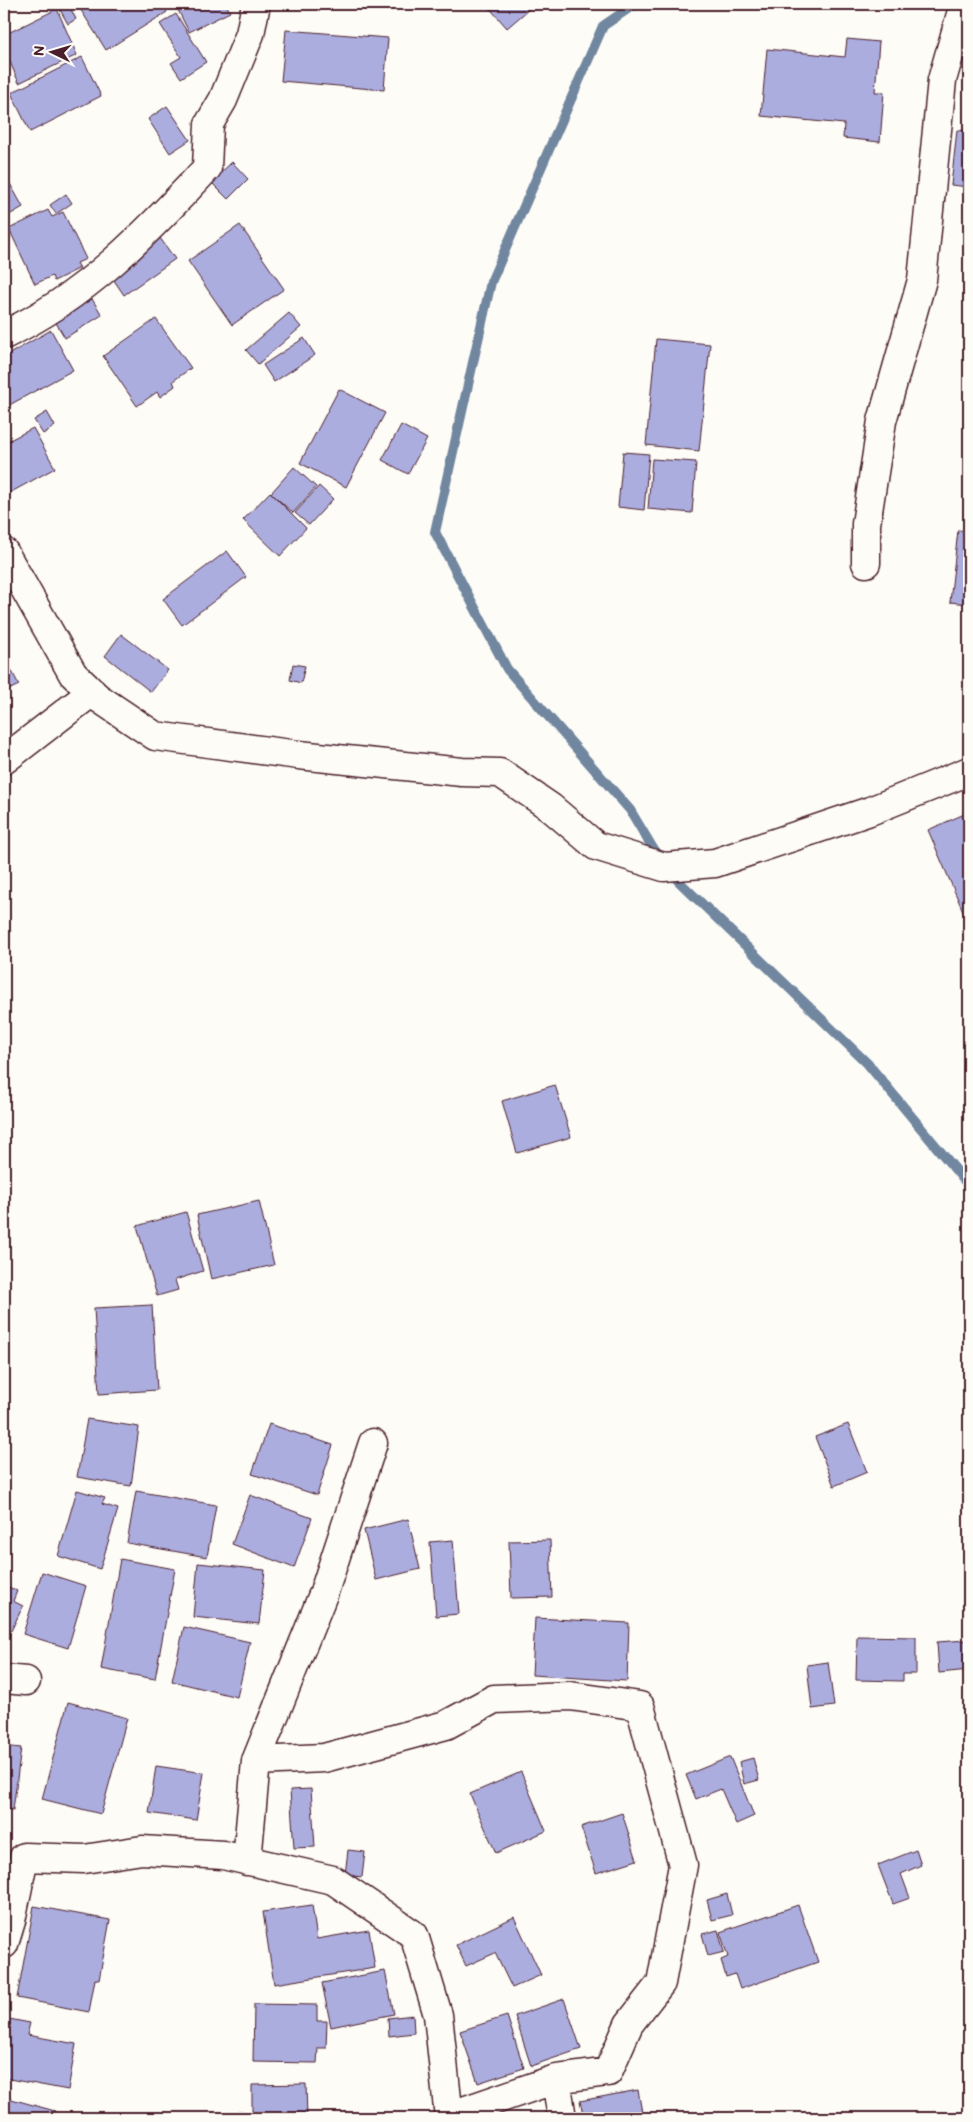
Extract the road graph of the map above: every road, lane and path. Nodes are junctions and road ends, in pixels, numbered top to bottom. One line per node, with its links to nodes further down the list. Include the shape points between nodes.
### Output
1 (256, 4): 3 (street, via 250,34 223,100 209,124 207,168 105,271 32,322)
2 (964, 4): 5 (street, via 942,80 922,280 882,421 866,524)
3 (4, 335)
4 (4, 552): 6 (street, via 73,674)
5 (866, 563)
6 (92, 692): 7 (street); 8 (street, via 155,736 299,756 500,773 550,806 596,846 664,867 716,863 870,811)
7 (4, 760)
8 (969, 771)
9 (373, 1443): 10 (street, via 324,1592)
10 (256, 1761): 12 (street); 14 (street, via 324,1758 446,1725 494,1699 570,1696 640,1706 683,1865 661,1983 629,2024 608,2072)
11 (14, 1857): 12 (street, via 84,1858 142,1850 223,1855); 13 (street, via 11,1921)
12 (247, 1861): 15 (street, via 333,1880 414,1935 438,2015)
13 (4, 1944)
14 (556, 2079): 15 (street); 16 (street)
15 (449, 2117)
16 (562, 2118)

